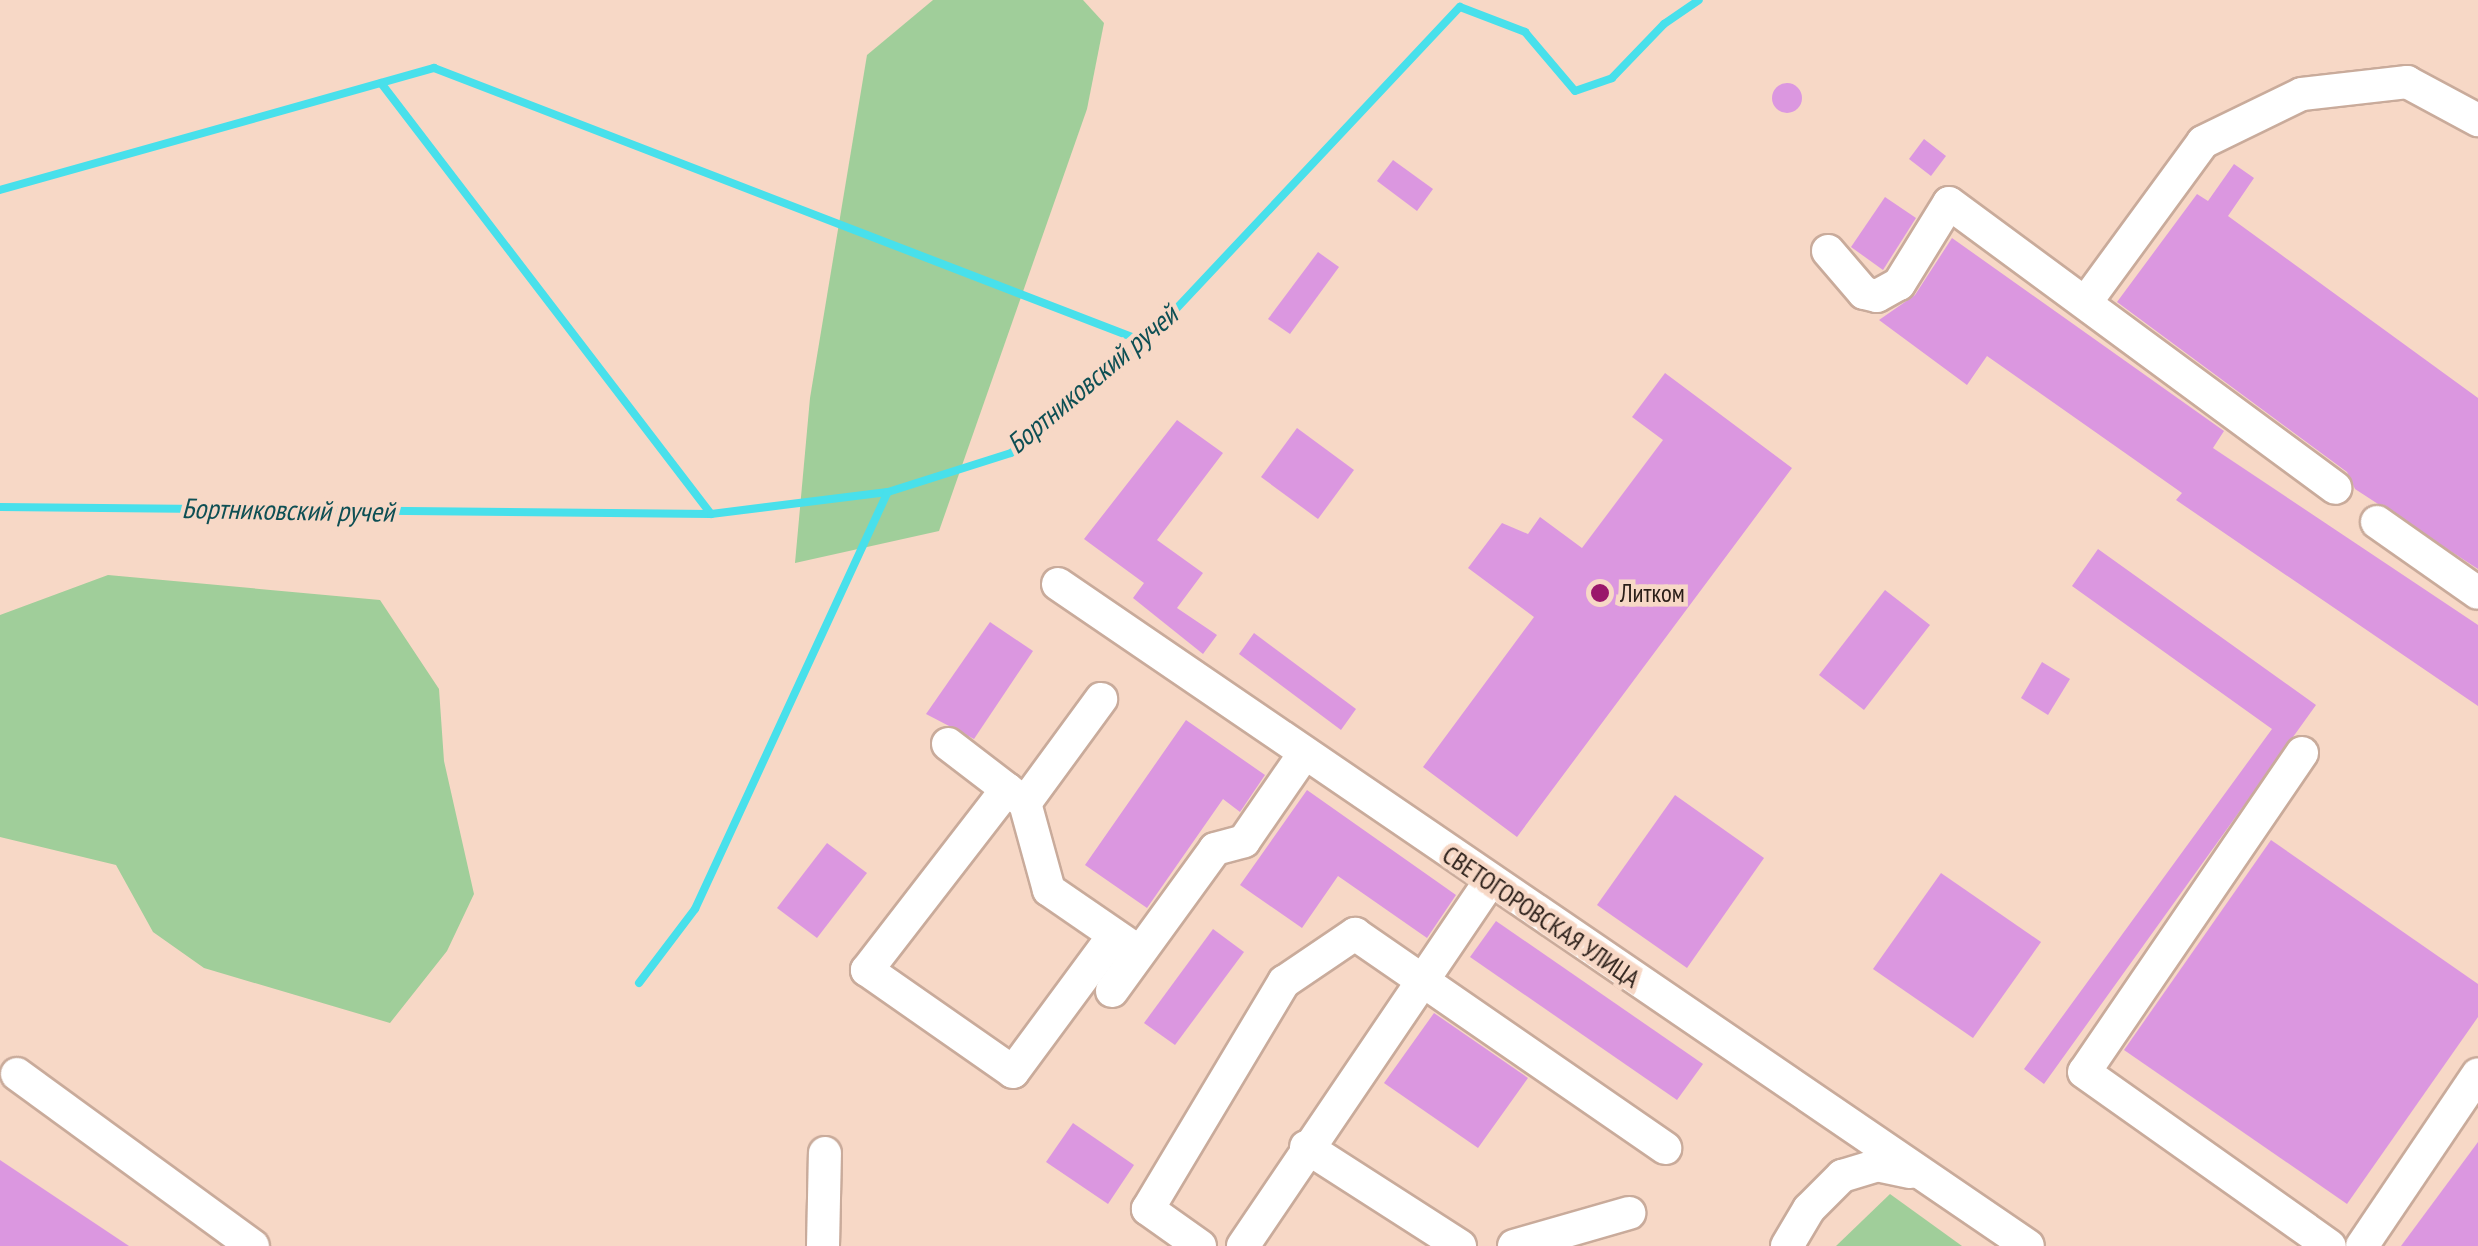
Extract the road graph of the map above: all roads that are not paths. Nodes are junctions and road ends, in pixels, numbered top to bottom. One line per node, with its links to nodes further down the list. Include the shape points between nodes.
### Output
1 (2478, 120): 3 (street, via 2407,82 2302,94 2203,142)
2 (1828, 251): 3 (street, via 1864,293 1877,296 1899,284 1949,203)
3 (2086, 302): 4 (street)
4 (2335, 488)
5 (2377, 522): 7 (street)
6 (1058, 584): 11 (street, СВЕТОГОРОВСКАЯ УЛИЦА)
7 (2478, 594)
8 (1101, 698): 12 (street)
9 (948, 744): 12 (street)
10 (2302, 753): 32 (street, via 2084,1072)
11 (1304, 754): 13 (street, СВЕТОГОРОВСКАЯ УЛИЦА); 14 (street, via 1244,841 1216,850)
12 (1016, 796): 14 (street, via 1049,890); 14 (street, via 866,970 1013,1072)
13 (1489, 882): 15 (street); 22 (street, СВЕТОГОРОВСКАЯ УЛИЦА)
14 (1127, 944): 16 (street)
15 (1421, 980): 19 (street); 20 (street); 26 (street, via 1355,934 1284,982 1148,1209)
16 (1112, 991)
17 (18, 1074): 24 (street)
18 (2478, 1074): 33 (street)
19 (1306, 1147): 27 (street); 28 (street)
20 (1664, 1148)
21 (825, 1153): 25 (street)
22 (1924, 1177): 30 (street, via 1896,1166 1858,1168 1828,1186); 31 (street, СВЕТОГОРОВСКАЯ УЛИЦА)
23 (1629, 1213): 29 (street)
24 (253, 1246)
25 (824, 1246)
26 (1200, 1246)
27 (1243, 1246)
28 (1460, 1246)
29 (1514, 1246)
30 (1787, 1246)
31 (2028, 1246)
32 (2330, 1246)
33 (2362, 1246)

